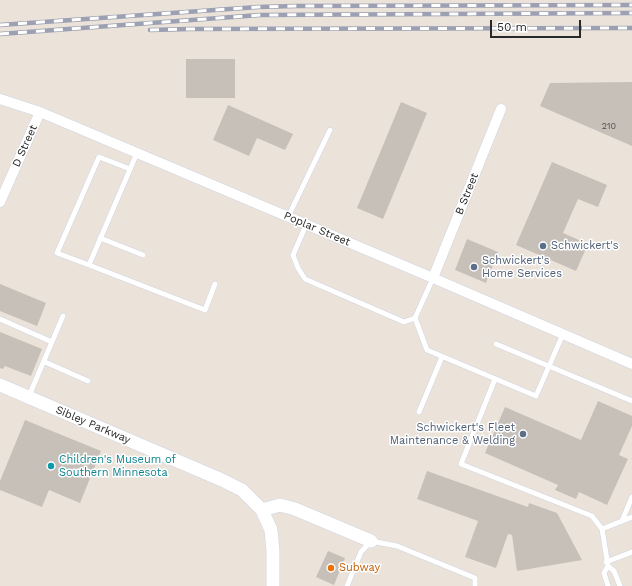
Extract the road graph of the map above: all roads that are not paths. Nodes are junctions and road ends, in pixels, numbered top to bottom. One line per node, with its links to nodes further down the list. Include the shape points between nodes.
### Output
1 (0, 98): 3 (street, Poplar Street)
2 (500, 109): 13 (street, B Street)
3 (40, 112): 5 (street, Poplar Street); 7 (street, D Street)
4 (330, 130): 8 (lane)
5 (136, 153): 6 (lane); 8 (street, Poplar Street)
6 (130, 169): 10 (lane); 12 (lane, via 99,157 57,253)
7 (0, 202)
8 (288, 217): 9 (street, Poplar Street)
9 (306, 225): 13 (street, Poplar Street); 16 (lane, via 293,255 305,279 404,322)
10 (100, 238): 11 (lane); 12 (lane)
11 (142, 255)
12 (89, 264): 14 (lane, via 205,310)
13 (433, 278): 16 (lane); 18 (street, Poplar Street)
14 (215, 284)
15 (63, 316): 19 (lane)
16 (415, 318): 21 (lane, via 427,350)
17 (0, 319): 19 (lane)
18 (563, 334): 22 (street, Poplar Street); 24 (lane)
19 (52, 342): 23 (lane)
20 (496, 344): 24 (lane)
21 (442, 357): 25 (lane); 30 (lane)
22 (631, 361)
23 (45, 362): 26 (lane); 28 (lane)
24 (549, 366): 25 (lane, via 536,396); 29 (lane)
25 (495, 379): 35 (lane, via 460,464 592,516)
26 (88, 381)
27 (1, 389): 28 (street, Sibley Parkway)
28 (29, 397): 32 (street, Sibley Parkway, via 222,480 242,490)
29 (632, 401)
30 (419, 412)
31 (632, 497): 34 (lane)
32 (262, 510): 36 (street, via 280,505 295,509); 39 (street, Sibley Parkway, via 271,530)
33 (632, 517): 34 (lane)
34 (622, 521): 35 (lane)
35 (602, 529): 38 (lane)
36 (371, 541): 40 (lane, via 361,552); 41 (lane, via 397,546 475,578)
37 (632, 552): 38 (lane)
38 (607, 564): 42 (lane, via 604,573); 43 (lane, via 614,571)
39 (273, 586)
40 (347, 586)
41 (475, 586)
42 (608, 586)
43 (620, 586)

